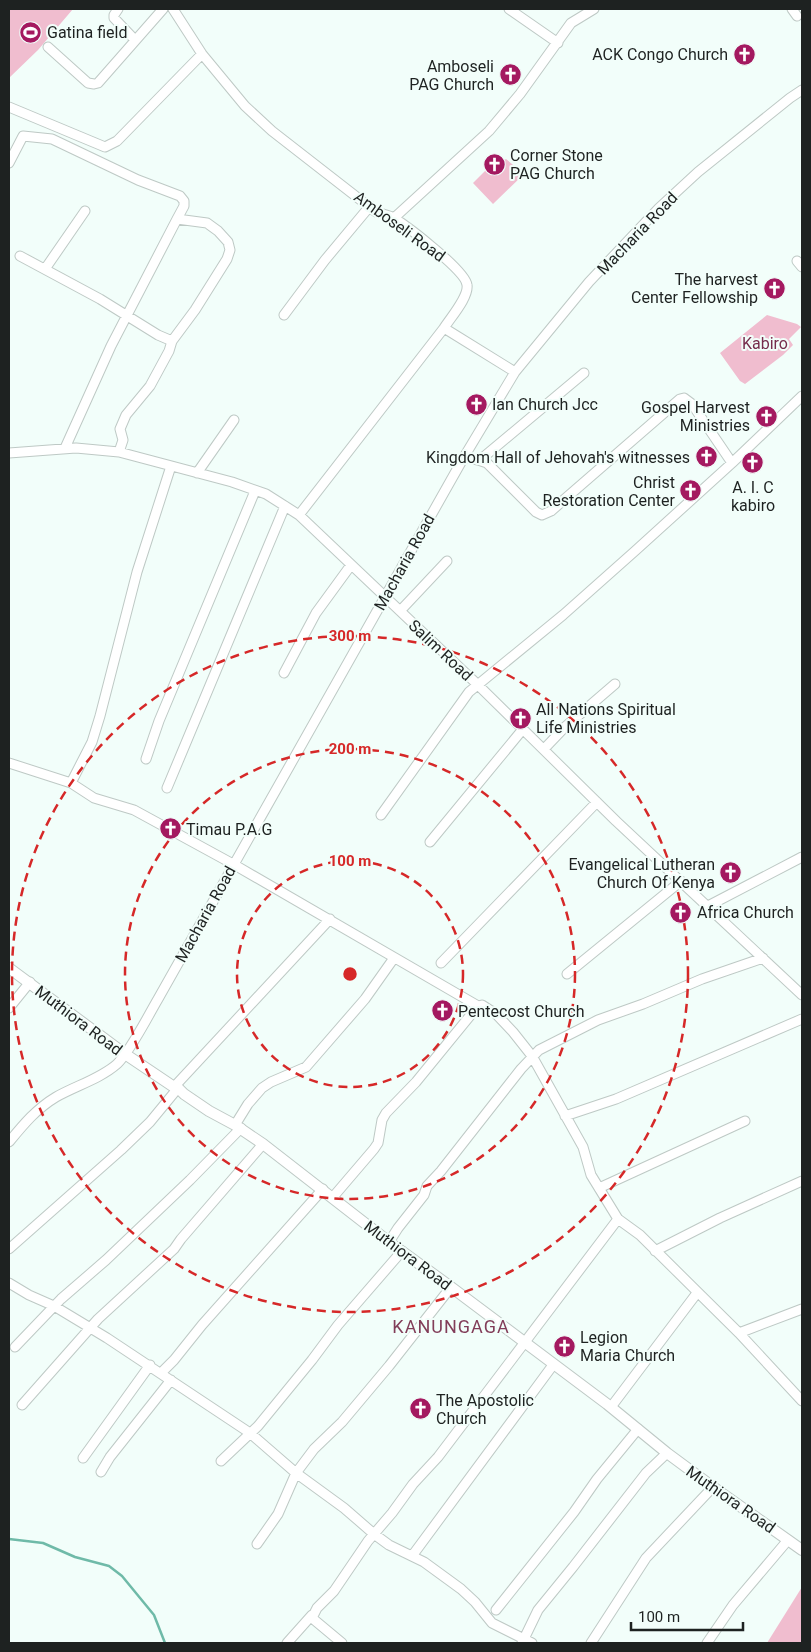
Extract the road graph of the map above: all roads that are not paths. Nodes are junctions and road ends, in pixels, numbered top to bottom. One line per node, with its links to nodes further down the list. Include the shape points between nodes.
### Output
1 (118, 9): 6 (street, via 114,18)
2 (163, 9): 6 (street)
3 (172, 9): 9 (street, Amboseli Road)
4 (509, 9): 7 (street)
5 (594, 9): 7 (street, via 571,23)
6 (135, 40): 8 (street, via 94,84 88,84)
7 (558, 43): 15 (street, via 489,131)
8 (48, 47)
9 (202, 54): 11 (street, via 117,141 105,147); 13 (street, Amboseli Road, via 245,106 272,131)
10 (802, 90): 23 (street, Macharia Road, via 698,172 659,208 589,282)
11 (9, 107)
12 (9, 163): 16 (street, via 23,136 52,139 180,196 184,206)
13 (370, 206): 15 (street, Amboseli Road, via 376,212); 19 (street)
14 (85, 210): 18 (street)
15 (394, 218): 21 (street, Amboseli Road, via 448,259 466,279 468,287 464,298)
16 (177, 219): 20 (street); 22 (street, via 207,223 228,242 230,250 195,310)
17 (20, 256): 18 (street)
18 (45, 269): 20 (street)
19 (284, 315)
20 (127, 317): 22 (street); 27 (street)
21 (444, 328): 23 (street); 37 (street, Amboseli Road)
22 (172, 341): 28 (street, via 154,380 122,424 123,440)
23 (515, 372): 30 (street, Macharia Road)
24 (584, 373): 31 (street)
25 (802, 396): 32 (street)
26 (234, 420): 34 (street)
27 (65, 448): 28 (street, Salim Road); 29 (street, Salim Road)
28 (119, 452): 33 (street, Salim Road)
29 (9, 453)
30 (464, 457): 31 (street); 40 (street, Macharia Road)
31 (480, 460): 32 (street, via 487,463 536,512 546,514 684,398 692,404)
32 (732, 463): 44 (street, via 563,615)
33 (170, 466): 34 (street, Salim Road); 49 (street, via 137,572 92,742)
34 (197, 473): 35 (street, Salim Road)
35 (255, 491): 36 (street, Salim Road); 47 (street)
36 (286, 506): 37 (street, Salim Road); 50 (street)
37 (299, 515): 39 (street, Salim Road)
38 (447, 561): 41 (street)
39 (351, 566): 40 (street, Salim Road); 42 (street, via 316,613)
40 (385, 597): 41 (street, Salim Road); 55 (street, Macharia Road)
41 (400, 611): 44 (street, Salim Road)
42 (284, 672)
43 (615, 684): 46 (street)
44 (478, 685): 45 (street, Salim Road); 52 (street, via 463,700)
45 (523, 729): 46 (street, Salim Road); 53 (street)
46 (544, 749): 51 (street, Salim Road)
47 (146, 759)
48 (9, 762): 49 (street)
49 (71, 784): 55 (street, via 94,798 134,810)
50 (167, 788)
51 (597, 802): 56 (street, Salim Road); 61 (street)
52 (381, 816)
53 (430, 842)
54 (802, 857): 57 (street)
55 (233, 864): 58 (street); 69 (street, Macharia Road)
56 (681, 881): 57 (street, Salim Road); 63 (street)
57 (708, 906): 60 (street, Salim Road)
58 (330, 919): 59 (street); 71 (street)
59 (394, 958): 66 (street); 74 (street, via 365,999 306,1067 262,1088 248,1104)
60 (763, 958): 65 (street, Salim Road); 70 (street, via 598,1020)
61 (441, 963)
62 (9, 968): 64 (street, Muthiora Road)
63 (567, 974)
64 (30, 982): 67 (street); 69 (street, Muthiora Road)
65 (802, 995)
66 (478, 1006): 70 (street, via 482,1005 496,1014); 80 (street, via 416,1082 386,1113 378,1144)
67 (9, 1008)
68 (802, 1019): 72 (street, via 616,1099)
69 (125, 1054): 71 (street, Muthiora Road); 75 (street, Macharia Road, via 110,1069 42,1106)
70 (532, 1056): 72 (street); 82 (street, via 427,1186 424,1196)
71 (176, 1088): 74 (street, Muthiora Road); 83 (street, via 150,1122 121,1150)
72 (565, 1116): 78 (street, via 583,1147 591,1175)
73 (745, 1121): 78 (street)
74 (238, 1126): 76 (street, Muthiora Road); 89 (street, via 183,1187)
75 (9, 1142)
76 (263, 1144): 79 (street, Muthiora Road); 91 (street, via 174,1249)
77 (802, 1181): 85 (street)
78 (599, 1188): 81 (street)
79 (323, 1189): 80 (street, Muthiora Road); 97 (street)
80 (332, 1197): 82 (street, Muthiora Road)
81 (618, 1219): 85 (street); 93 (street)
82 (390, 1242): 84 (street, Muthiora Road)
83 (9, 1249)
84 (402, 1251): 87 (street, Muthiora Road); 103 (street)
85 (655, 1251): 88 (street)
86 (9, 1283): 89 (street)
87 (451, 1287): 93 (street, Muthiora Road); 108 (street, via 389,1366)
88 (697, 1293): 92 (street); 101 (street)
89 (54, 1306): 91 (street); 94 (street)
90 (802, 1309): 92 (street)
91 (90, 1327): 96 (street); 100 (street)
92 (739, 1333): 99 (street)
93 (525, 1343): 95 (street, Muthiora Road); 110 (street)
94 (16, 1347)
95 (554, 1365): 101 (street, Muthiora Road); 114 (street)
96 (150, 1366): 97 (street); 105 (street)
97 (161, 1372): 98 (street)
98 (172, 1380): 103 (street); 107 (street, via 110,1457)
99 (802, 1401)
100 (22, 1405)
101 (611, 1407): 102 (street, Muthiora Road)
102 (638, 1429): 104 (street, Muthiora Road); 115 (street)
103 (250, 1433): 106 (street); 108 (street)
104 (667, 1453): 109 (street, Muthiora Road); 117 (street, via 646,1472 538,1610)
105 (83, 1458)
106 (221, 1461)
107 (102, 1472)
108 (296, 1473): 110 (street); 112 (street, via 278,1514)
109 (713, 1488): 111 (street, Muthiora Road); 120 (street, via 650,1554)
110 (374, 1534): 114 (street); 116 (street, via 334,1591)
111 (788, 1540): 113 (street, Muthiora Road); 121 (street, via 733,1605)
112 (257, 1544)
113 (802, 1550)
114 (412, 1556): 117 (street, via 461,1589 492,1623)
115 (496, 1610)
116 (312, 1615): 118 (street); 119 (street)
117 (526, 1642)
118 (287, 1643)
119 (342, 1643)
120 (591, 1643)
121 (707, 1643)

